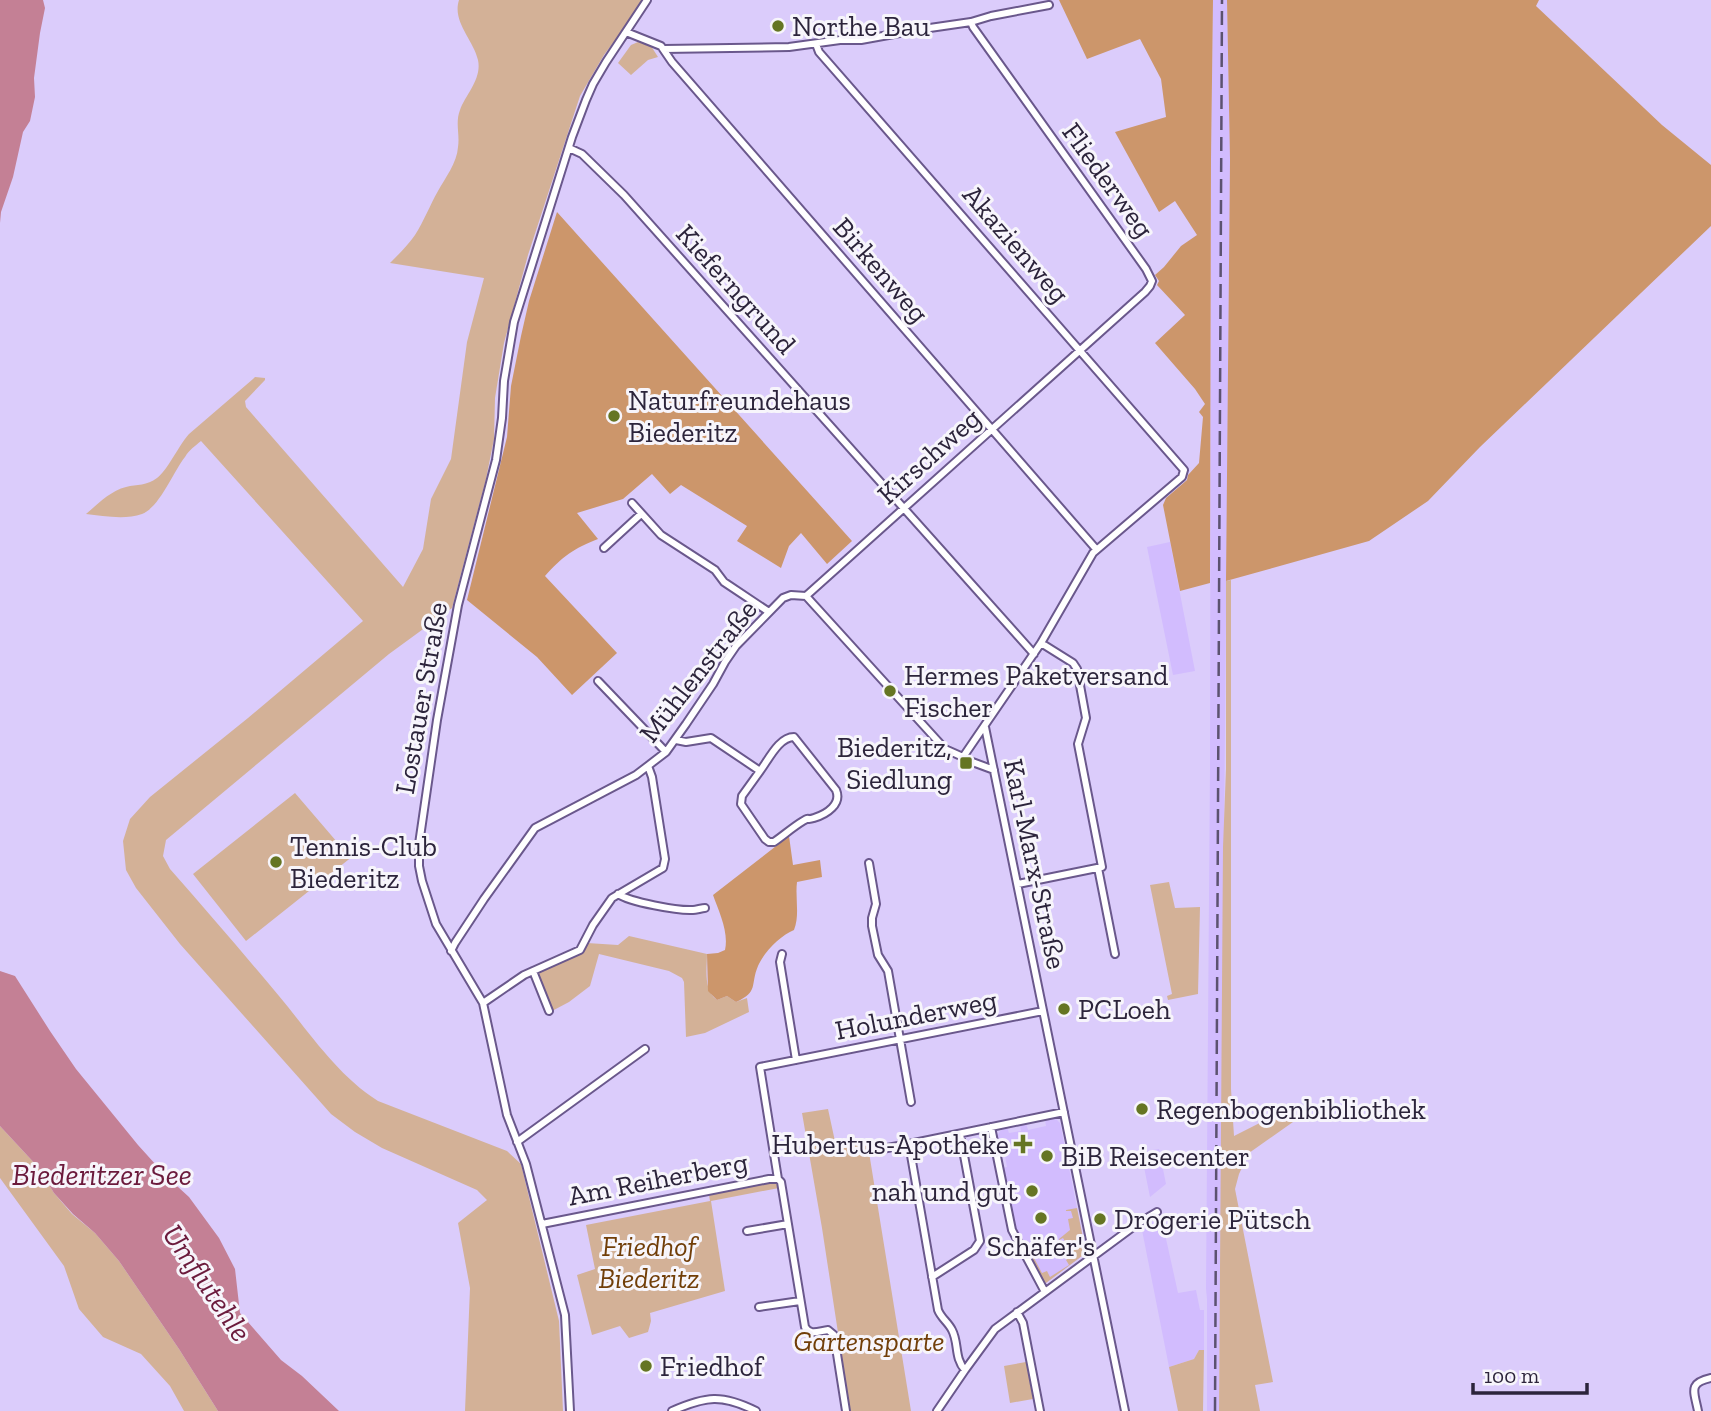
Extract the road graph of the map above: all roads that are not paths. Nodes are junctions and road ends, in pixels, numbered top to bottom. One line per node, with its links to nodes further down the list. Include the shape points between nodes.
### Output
1 (647, 0): 4 (street, Lostauer Straße)
2 (1049, 5): 3 (street)
3 (971, 22): 5 (street); 8 (street, Fliederweg, via 1151,275 1150,286)
4 (626, 32): 6 (street, Birkenweg); 7 (street, Lostauer Straße, via 593,84)
5 (816, 44): 6 (street); 8 (street, Akazienweg)
6 (664, 50): 9 (street, Birkenweg)
7 (569, 148): 11 (street, Kieferngrund, via 582,154 624,195); 32 (street, Lostauer Straße, via 514,322 496,460 458,605 422,812 418,856 422,881 436,924)
8 (1079, 349): 9 (street, Kirschweg); 14 (street, Akazienweg, via 1184,472)
9 (991, 428): 11 (street, Kirschweg); 14 (street, Birkenweg)
10 (632, 503): 12 (street)
11 (903, 508): 15 (street, Kirschweg); 18 (street, Kieferngrund)
12 (641, 514): 13 (street); 16 (street, via 661,535)
13 (604, 548)
14 (1096, 549): 17 (street)
15 (806, 596): 16 (street, Mühlenstraße, via 791,595); 23 (street, via 941,745)
16 (769, 612): 21 (street, Mühlenstraße, via 724,662)
17 (1041, 643): 18 (street); 28 (street, via 1077,669 1086,718 1078,744 1102,867)
18 (1034, 654): 20 (street)
19 (598, 681): 22 (street)
20 (985, 727): 23 (street); 25 (street, Karl-Marx-Straße)
21 (676, 740): 22 (street, Mühlenstraße); 26 (street, via 711,738)
22 (666, 752): 24 (street, Mühlenstraße)
23 (963, 757): 25 (street)
24 (648, 766): 30 (street, via 665,862 659,871); 32 (street, Mühlenstraße, via 535,828)
25 (994, 770): 29 (street, Karl-Marx-Straße)
26 (760, 771): 26 (street, via 782,741 794,737 836,790 836,804 769,842 741,800)
27 (869, 863): 39 (street, via 877,904 872,926 878,955 888,971)
28 (1098, 868): 29 (street); 34 (street)
29 (1018, 884): 38 (street, Karl-Marx-Straße)
30 (618, 894): 31 (street, via 681,909); 35 (street, via 608,902 580,950)
31 (705, 908)
32 (451, 951): 36 (street, Lostauer Straße)
33 (782, 954): 41 (street)
34 (1115, 954)
35 (533, 971): 36 (street); 37 (street)
36 (483, 1003): 46 (street, Lostauer Straße)
37 (549, 1011)
38 (1044, 1011): 39 (street, Holunderweg); 43 (street, Karl-Marx-Straße)
39 (900, 1039): 41 (street, Holunderweg); 42 (street)
40 (645, 1049): 46 (street)
41 (796, 1060): 49 (street, Holunderweg, via 760,1067)
42 (911, 1102)
43 (1064, 1112): 44 (street); 54 (street, Karl-Marx-Straße)
44 (991, 1127): 45 (street); 56 (street, via 1012,1230)
45 (960, 1134): 47 (street); 55 (street, via 980,1241 974,1250)
46 (517, 1142): 51 (street, Lostauer Straße)
47 (909, 1144): 48 (street); 55 (street)
48 (871, 1151)
49 (778, 1179): 51 (street, Am Reiherberg); 52 (street, Am Reiherberg)
50 (1157, 1212): 54 (street)
51 (542, 1224): 62 (street, Lostauer Straße, via 565,1320)
52 (788, 1224): 53 (street); 57 (street, Am Reiherberg)
53 (747, 1231)
54 (1093, 1256): 56 (street); 68 (street, Karl-Marx-Straße)
55 (932, 1277): 60 (street, via 939,1314 953,1331)
56 (1045, 1292): 59 (street)
57 (800, 1301): 58 (street); 65 (street, Am Reiherberg, via 806,1330 828,1330 834,1335)
58 (759, 1307)
59 (1017, 1312): 60 (street, via 992,1331); 67 (street)
60 (964, 1370): 66 (street)
61 (1711, 1378): 69 (street, via 1695,1385)
62 (570, 1411)
63 (672, 1411): 64 (street, via 719,1398)
64 (756, 1411)
65 (846, 1411)
66 (937, 1411)
67 (1040, 1411)
68 (1125, 1411)
69 (1698, 1411)

